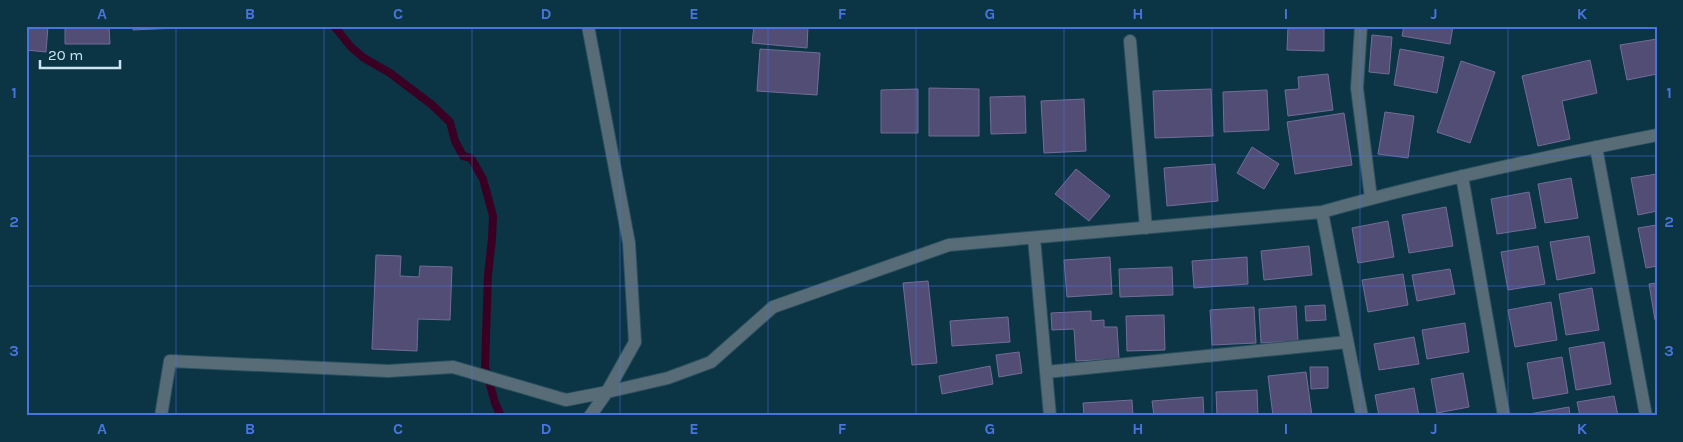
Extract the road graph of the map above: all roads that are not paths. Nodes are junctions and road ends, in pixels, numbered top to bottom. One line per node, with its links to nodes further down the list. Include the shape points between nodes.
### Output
1 (588, 26): 13 (street, via 629,243 635,342)
2 (1361, 26): 7 (street, via 1357,88)
3 (1130, 41): 9 (street)
4 (1657, 135): 5 (street)
5 (1596, 147): 6 (street); 19 (street)
6 (1462, 176): 7 (street); 18 (street)
7 (1371, 198): 8 (street)
8 (1322, 212): 9 (street); 11 (street)
9 (1146, 228): 10 (street)
10 (1034, 238): 12 (street); 13 (street, via 949,245 773,307 710,362 668,378)
11 (1347, 342): 12 (street); 17 (street)
12 (1046, 372): 16 (street)
13 (607, 392): 14 (street, via 566,400 453,367 388,371 170,361); 15 (street)
14 (161, 416)
15 (590, 416)
16 (1050, 416)
17 (1362, 416)
18 (1504, 416)
19 (1646, 416)

